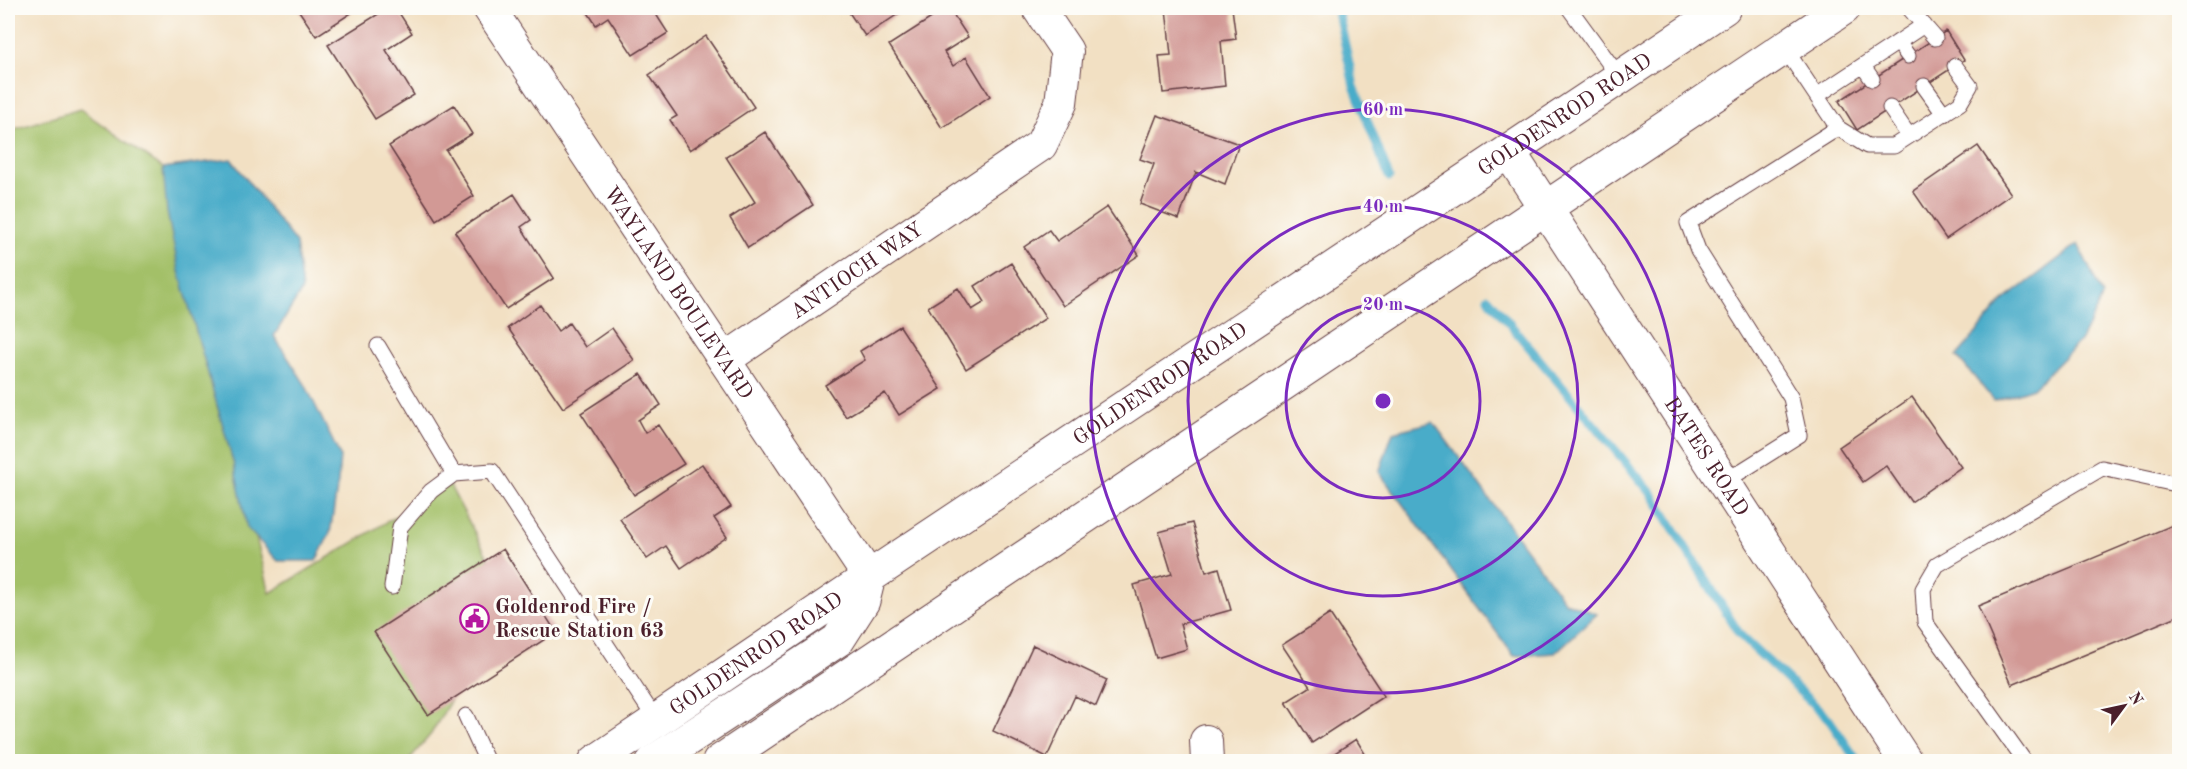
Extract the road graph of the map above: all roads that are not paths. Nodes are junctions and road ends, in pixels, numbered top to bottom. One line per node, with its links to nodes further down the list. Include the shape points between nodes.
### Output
1 (489, 8): 26 (street, WAYLAND BOULEVARD)
2 (1038, 8): 26 (street, ANTIOCH WAY, via 1067,51 1061,103 1041,145)
3 (1569, 8): 15 (lane)
4 (1724, 8): 15 (main road, GOLDENROD ROAD)
5 (1844, 8): 7 (main road)
6 (1909, 8): 8 (lane)
7 (1820, 18): 11 (main road)
8 (1924, 25): 9 (lane); 10 (lane)
9 (1935, 38)
10 (1898, 42): 12 (lane); 13 (lane)
11 (1784, 47): 18 (lane); 24 (main road)
12 (1908, 56)
13 (1863, 66): 16 (lane); 18 (lane)
14 (1955, 66): 20 (lane, via 1970,86 1960,103)
15 (1620, 78): 23 (main road, GOLDENROD ROAD)
16 (1872, 79)
17 (1924, 86): 20 (lane)
18 (1818, 96): 21 (lane)
19 (1890, 108): 22 (lane)
20 (1944, 114): 22 (lane)
21 (1838, 128): 22 (lane, via 1867,146 1894,146); 28 (lane, via 1688,223 1698,250 1791,398 1799,435)
22 (1909, 136)
23 (1509, 152): 24 (main road, BATES ROAD); 30 (main road, GOLDENROD ROAD)
24 (1545, 207): 28 (main road, BATES ROAD); 37 (main road)
25 (378, 346): 27 (lane)
26 (724, 360): 30 (street, WAYLAND BOULEVARD)
27 (454, 474): 31 (lane, via 430,491 400,527); 33 (lane, via 492,471)
28 (1724, 482): 38 (main road, BATES ROAD)
29 (2180, 485): 39 (lane, via 2102,468 1937,565 1923,589 1925,622)
30 (869, 577): 33 (main road, GOLDENROD ROAD); 36 (main road, via 863,601 838,640)
31 (392, 587)
32 (466, 716): 34 (lane)
33 (656, 720): 35 (main road, GOLDENROD ROAD)
34 (487, 762)
35 (595, 762)
36 (653, 762)
37 (718, 762)
38 (1906, 762)
39 (2025, 762)

